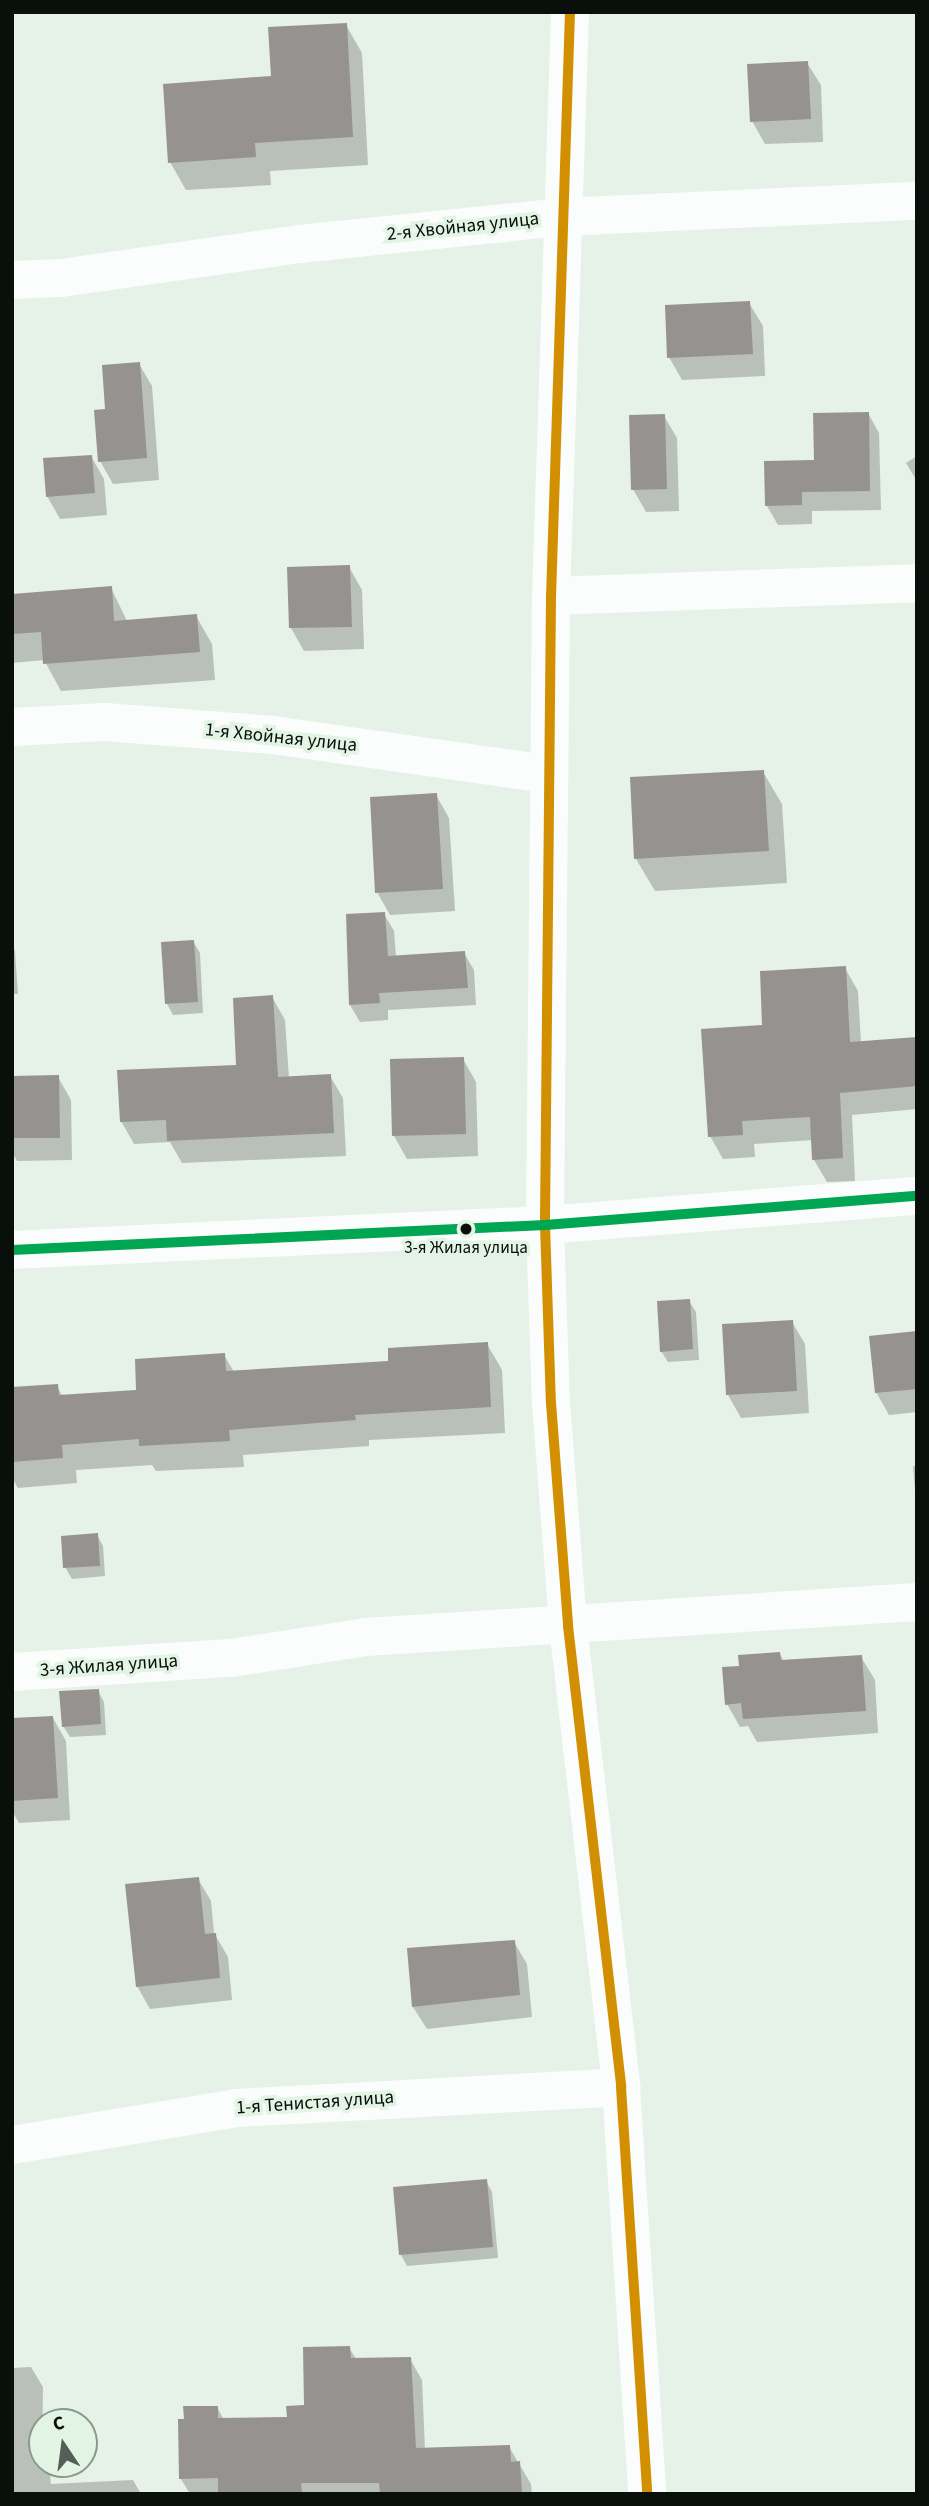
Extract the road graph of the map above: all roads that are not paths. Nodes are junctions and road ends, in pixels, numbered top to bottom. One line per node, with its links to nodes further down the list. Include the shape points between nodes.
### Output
1 (570, 12): 3 (street)
2 (917, 201): 3 (street, 2-я Хвойная улица)
3 (561, 217): 4 (street, 2-я Хвойная улица, via 300,243 61,278); 6 (street)
4 (12, 280)
5 (917, 583): 6 (street)
6 (551, 596): 8 (street)
7 (12, 727): 8 (street, 1-я Хвойная улица, via 106,722 273,735)
8 (548, 774): 10 (street)
9 (917, 1196): 10 (street)
10 (545, 1225): 11 (street); 13 (street, via 551,1403)
11 (12, 1250)
12 (917, 1602): 13 (street, 3-я Жилая улица)
13 (568, 1626): 14 (street, 3-я Жилая улица, via 366,1637 231,1658); 15 (street)
14 (12, 1672)
15 (621, 2087): 16 (street, 1-я Тенистая улица, via 238,2108); 17 (street)
16 (12, 2145)
17 (647, 2494)

